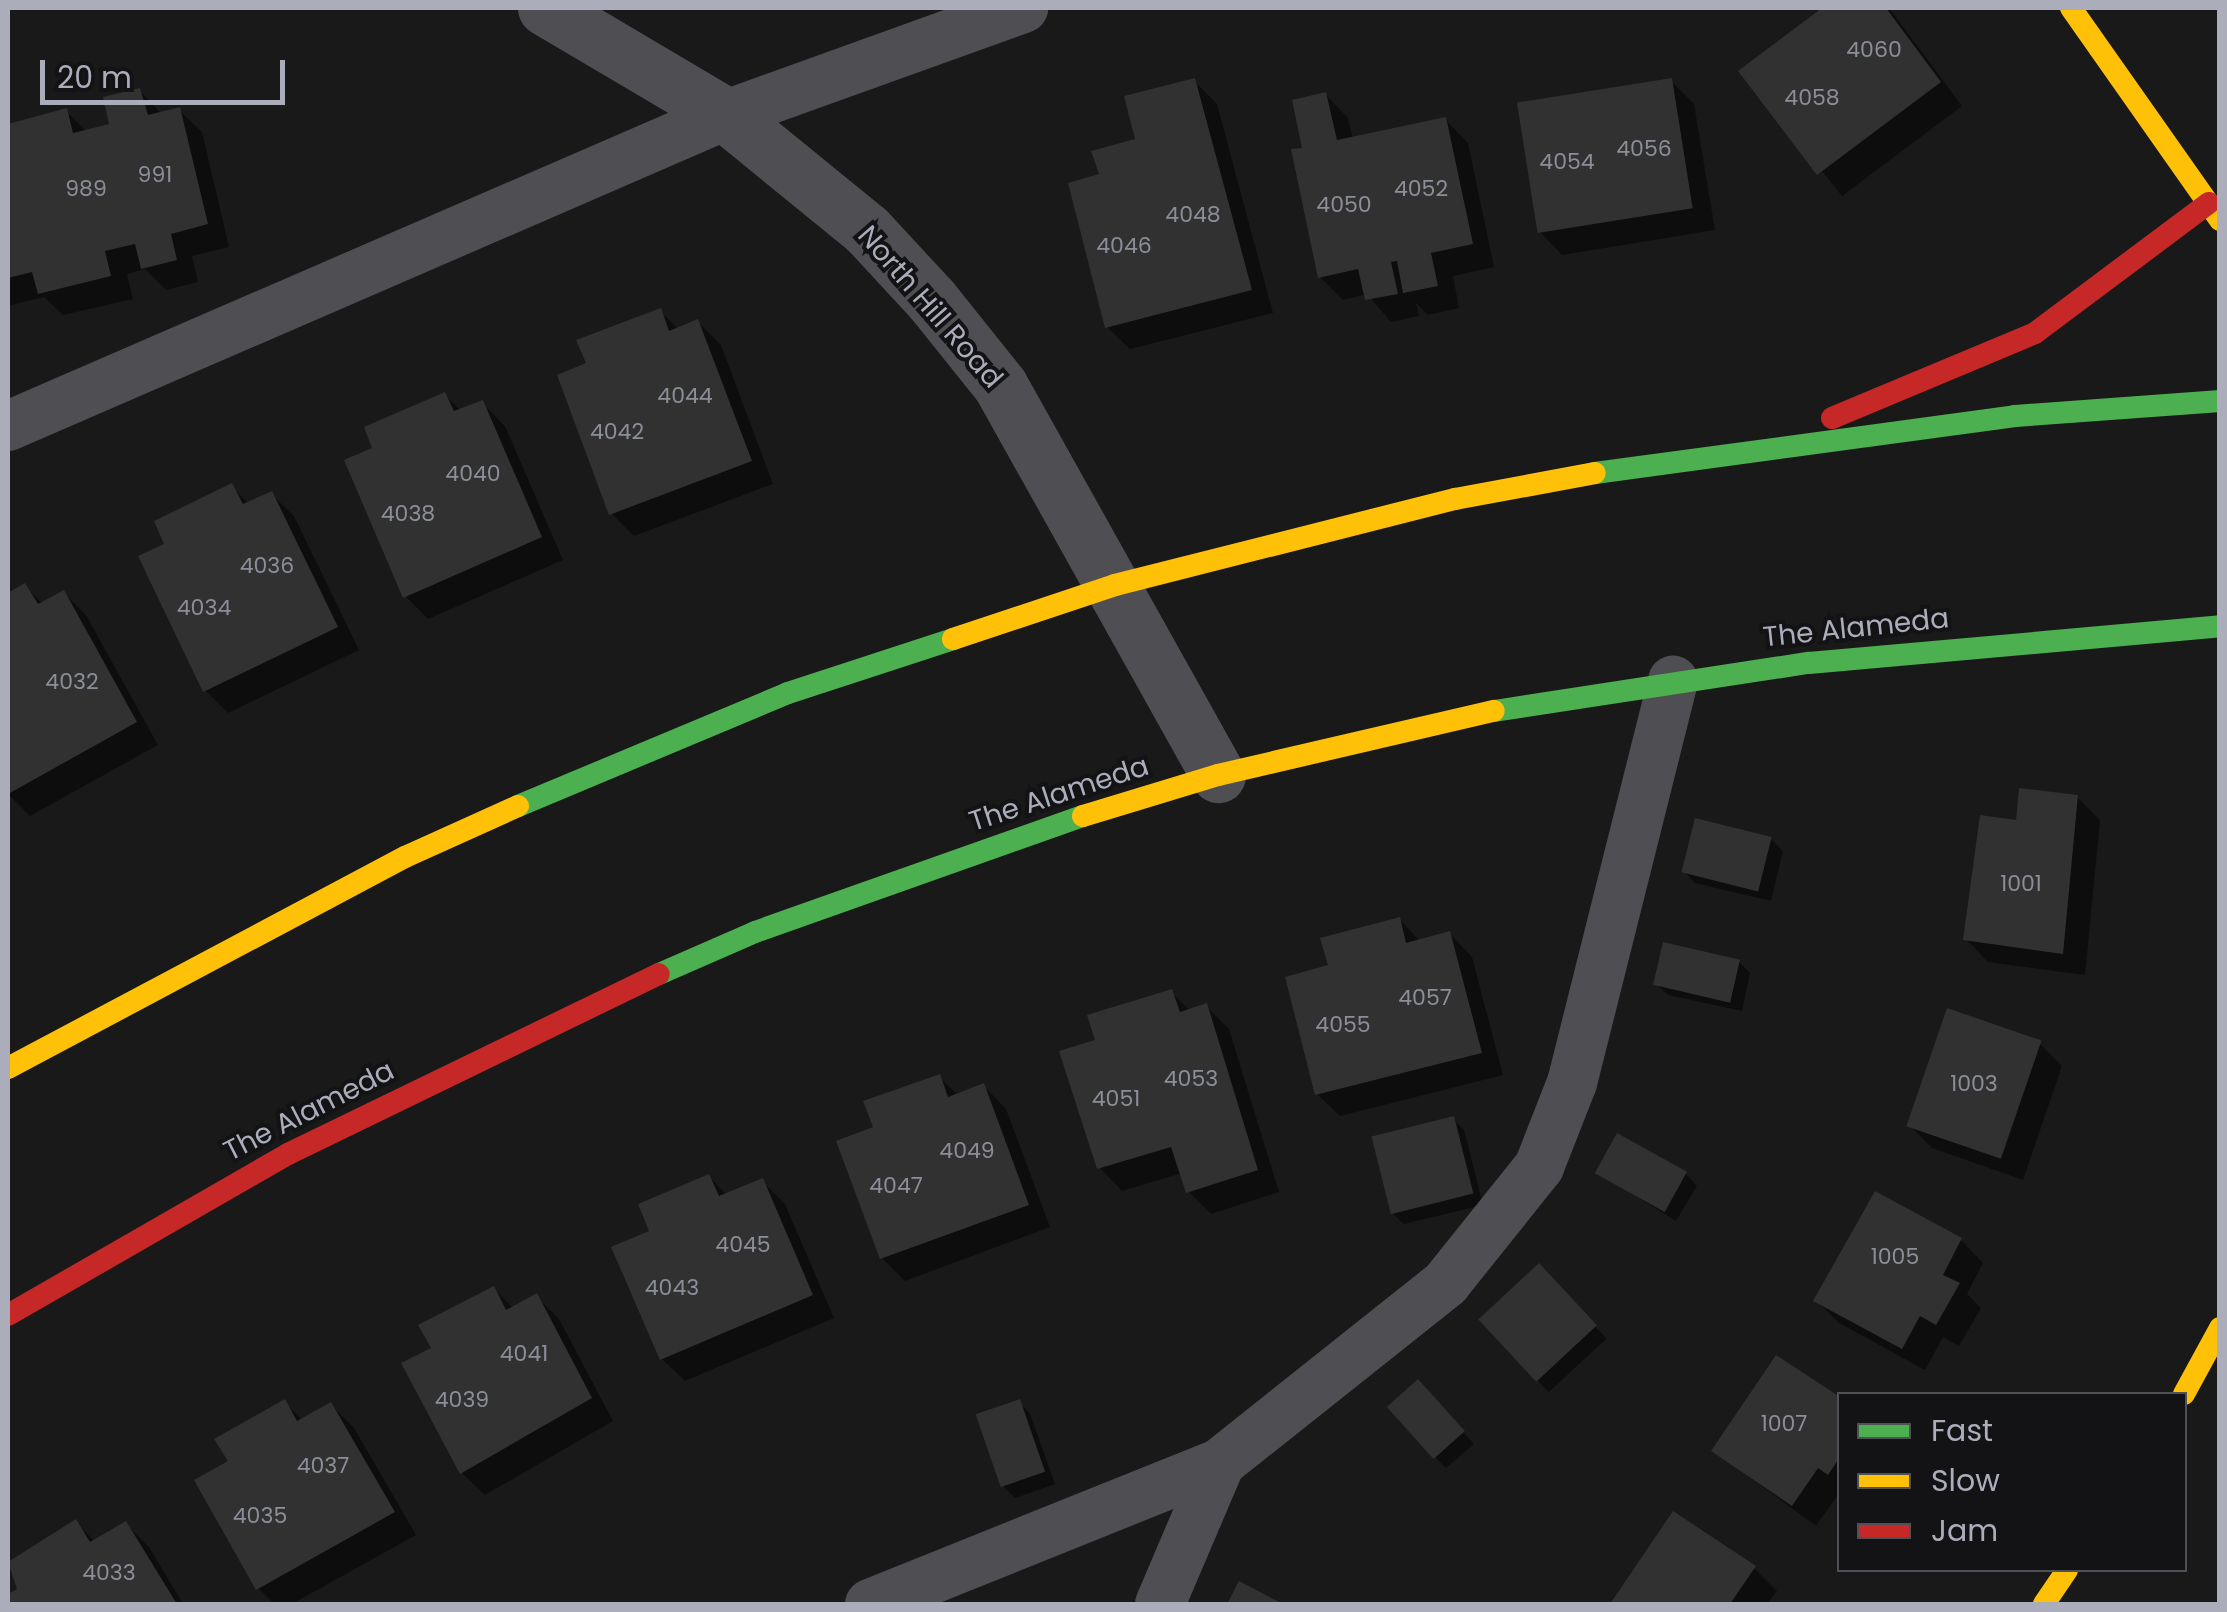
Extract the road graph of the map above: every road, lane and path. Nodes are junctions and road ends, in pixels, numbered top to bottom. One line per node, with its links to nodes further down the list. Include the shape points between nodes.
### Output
1 (546, 8): 4 (street, North Hill Road)
2 (1023, 8): 4 (lane)
3 (2071, 8): 5 (main road)
4 (726, 115): 7 (lane); 9 (street, North Hill Road, via 868,230 931,299 1000,385)
5 (2216, 207): 8 (main road, via 2035,332)
6 (2220, 401): 8 (main road, via 2015,416)
7 (8, 426)
8 (1754, 448): 9 (main road, via 1455,498)
9 (1115, 585): 12 (street, North Hill Road); 13 (main road, via 788,693 609,764 404,857)
10 (2220, 626): 11 (main road, The Alameda)
11 (1673, 680): 12 (main road, The Alameda, via 1405,728); 17 (lane, via 1572,1083 1539,1167 1446,1283)
12 (1218, 775): 14 (main road, The Alameda, via 904,876 686,962 288,1154)
13 (8, 1068)
14 (8, 1314)
15 (2220, 1328): 16 (main road)
16 (2185, 1392)
17 (1220, 1463): 19 (lane); 20 (lane)
18 (2066, 1572): 21 (main road)
19 (870, 1604)
20 (1160, 1604)
21 (2044, 1604)

